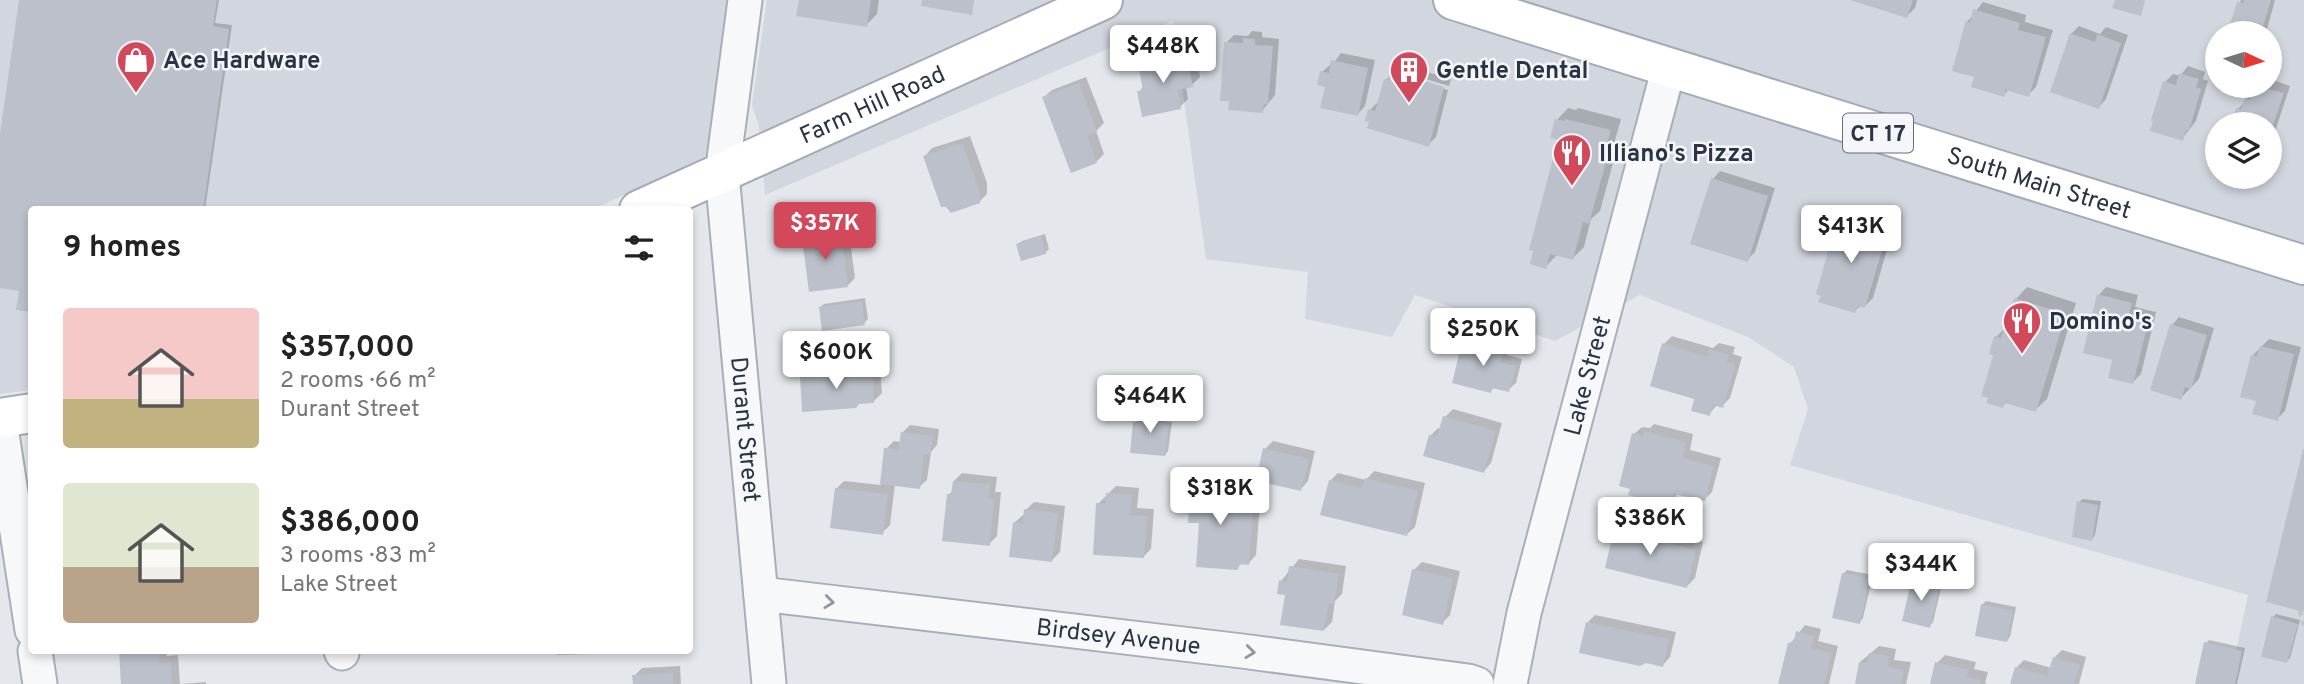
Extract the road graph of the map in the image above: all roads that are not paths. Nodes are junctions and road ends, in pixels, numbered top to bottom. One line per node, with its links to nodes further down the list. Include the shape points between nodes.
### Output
1 (745, 0): 5 (street, Durant Street)
2 (1103, 0): 5 (main road, Farm Hill Road)
3 (1452, 0): 4 (main road, South Main Street / CT 17)
4 (1669, 67): 7 (main road, South Main Street / CT 17); 16 (street, Lake Street, via 1524,613)
5 (722, 174): 6 (main road, Farm Hill Road); 10 (street, Durant Street)
6 (648, 206)
7 (2304, 265)
8 (28, 414): 9 (main road)
9 (0, 419): 11 (street)
10 (761, 594): 14 (street, Durant Street); 15 (street, Birdsey Avenue, one-way to 15, via 1228,649)
11 (28, 604)
12 (35, 654): 13 (street)
13 (40, 684)
14 (769, 684)
15 (1478, 684)
16 (1510, 684)

